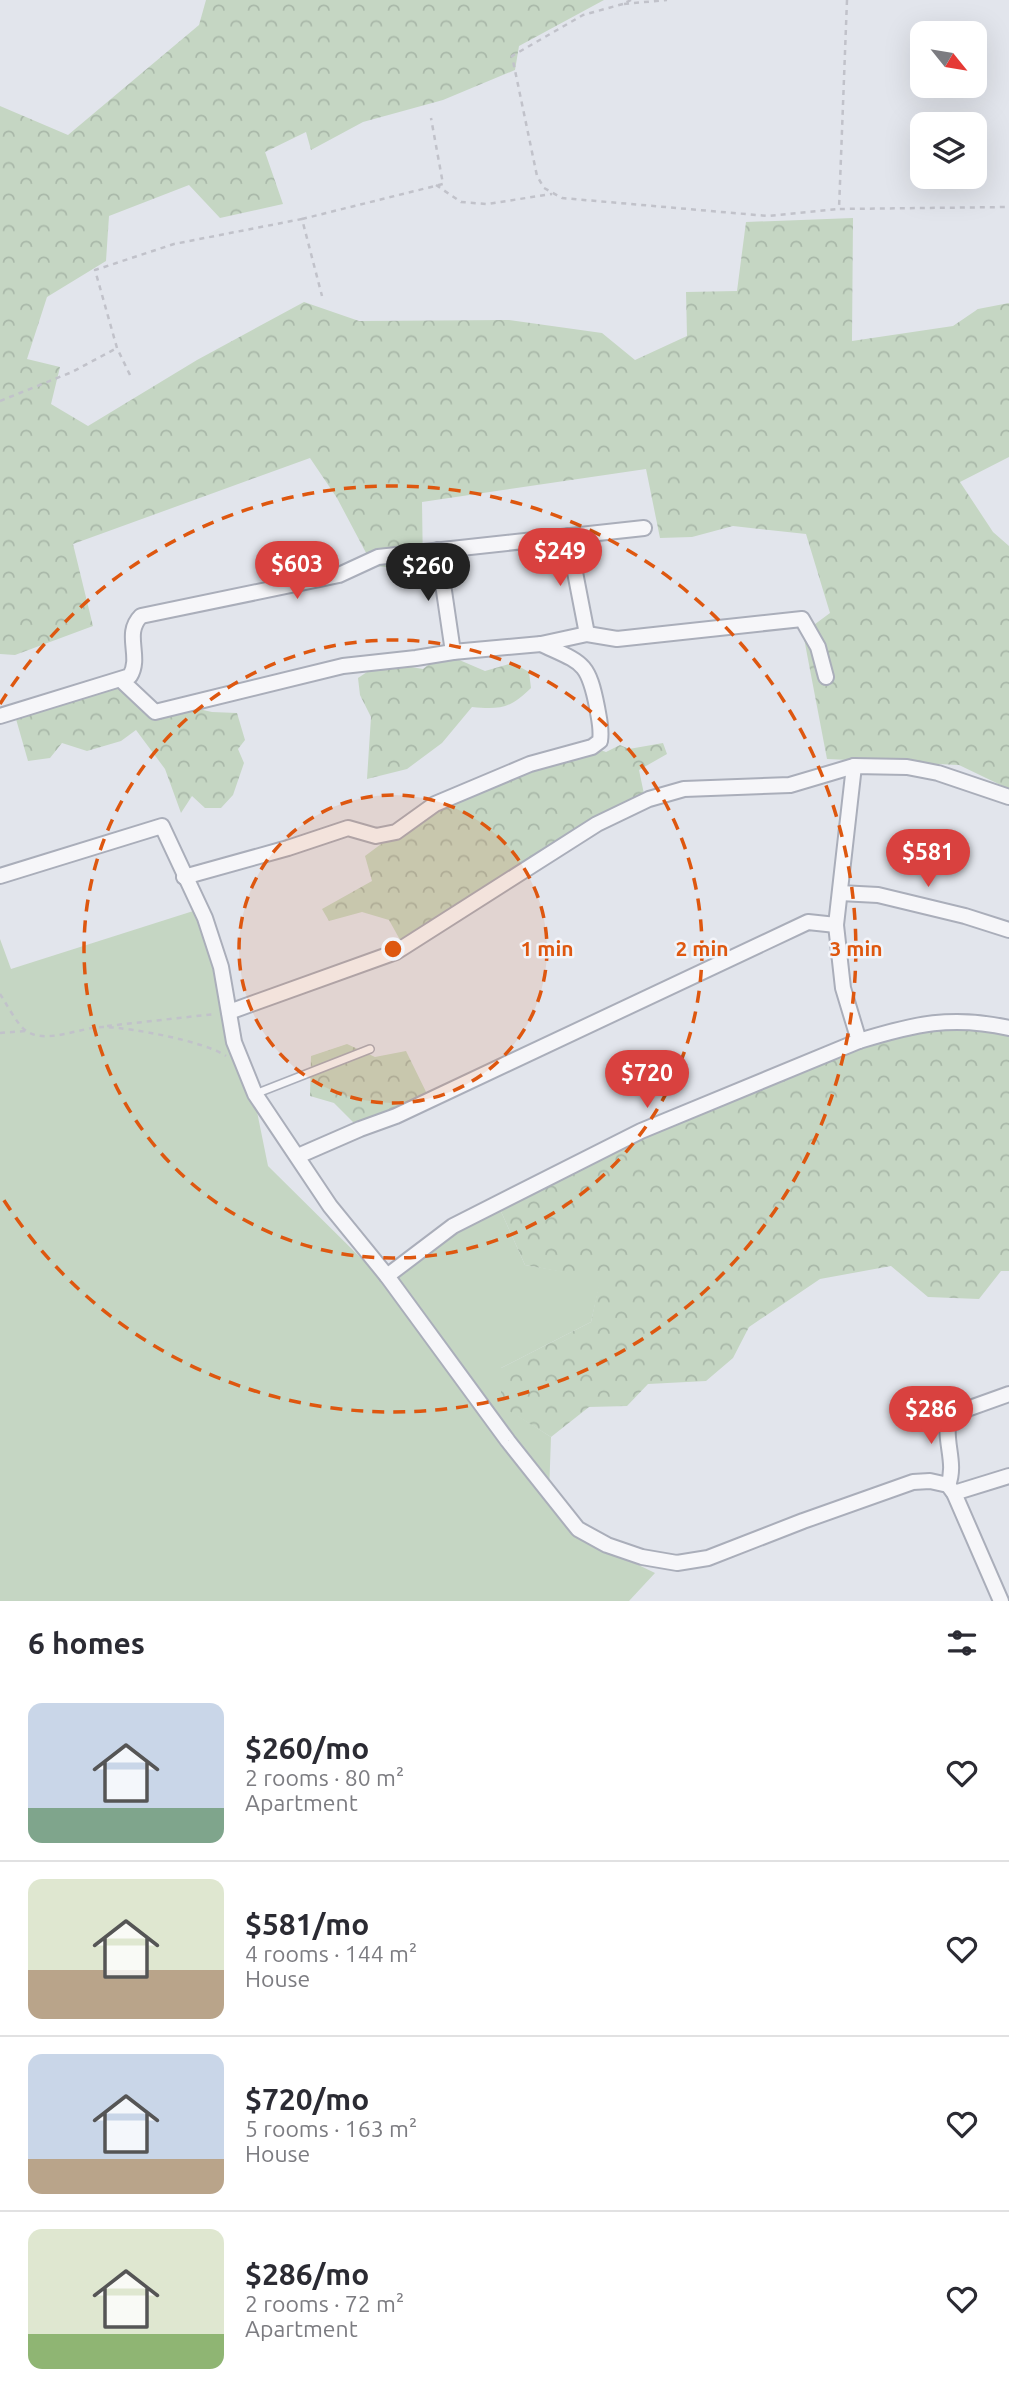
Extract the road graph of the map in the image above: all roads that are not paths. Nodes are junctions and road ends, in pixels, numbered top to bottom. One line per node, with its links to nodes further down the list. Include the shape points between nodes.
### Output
1 (644, 528): 2 (street)
2 (568, 536): 3 (street); 4 (street)
3 (438, 550): 6 (street); 8 (street, via 378,557 339,575 141,616 132,634 135,668)
4 (587, 634): 5 (street); 7 (street, via 617,639 802,619 818,648)
5 (541, 644): 6 (street); 13 (street, via 579,663 591,676 602,731 600,741 592,747 530,764 435,804 396,832 376,836 348,828)
6 (453, 652): 8 (street, via 343,666 155,712)
7 (826, 677)
8 (121, 680): 9 (street)
9 (0, 716)
10 (854, 766): 11 (street, via 938,773); 14 (street); 17 (street, via 790,785 684,789 649,799 597,824 396,952)
11 (1009, 797)
12 (0, 876): 13 (street, via 162,826)
13 (184, 877): 17 (street, via 205,918)
14 (840, 893): 15 (street); 16 (street, via 878,895)
15 (836, 925): 19 (street, via 843,988); 22 (street, via 808,922 396,1116)
16 (1009, 930)
17 (229, 1012): 21 (street, via 234,1042)
18 (1009, 1028): 19 (street, via 960,1020 907,1026)
19 (859, 1041): 23 (street, via 641,1131 453,1226)
20 (370, 1049): 21 (lane)
21 (255, 1094): 22 (street)
22 (298, 1156): 23 (street, via 330,1206)
23 (387, 1276): 26 (street, via 578,1529 607,1545 677,1563 708,1558 913,1482 930,1481)
24 (1009, 1394): 26 (street, via 949,1417)
25 (1009, 1476): 26 (street)
26 (951, 1489): 27 (street)
27 (1001, 1601)

